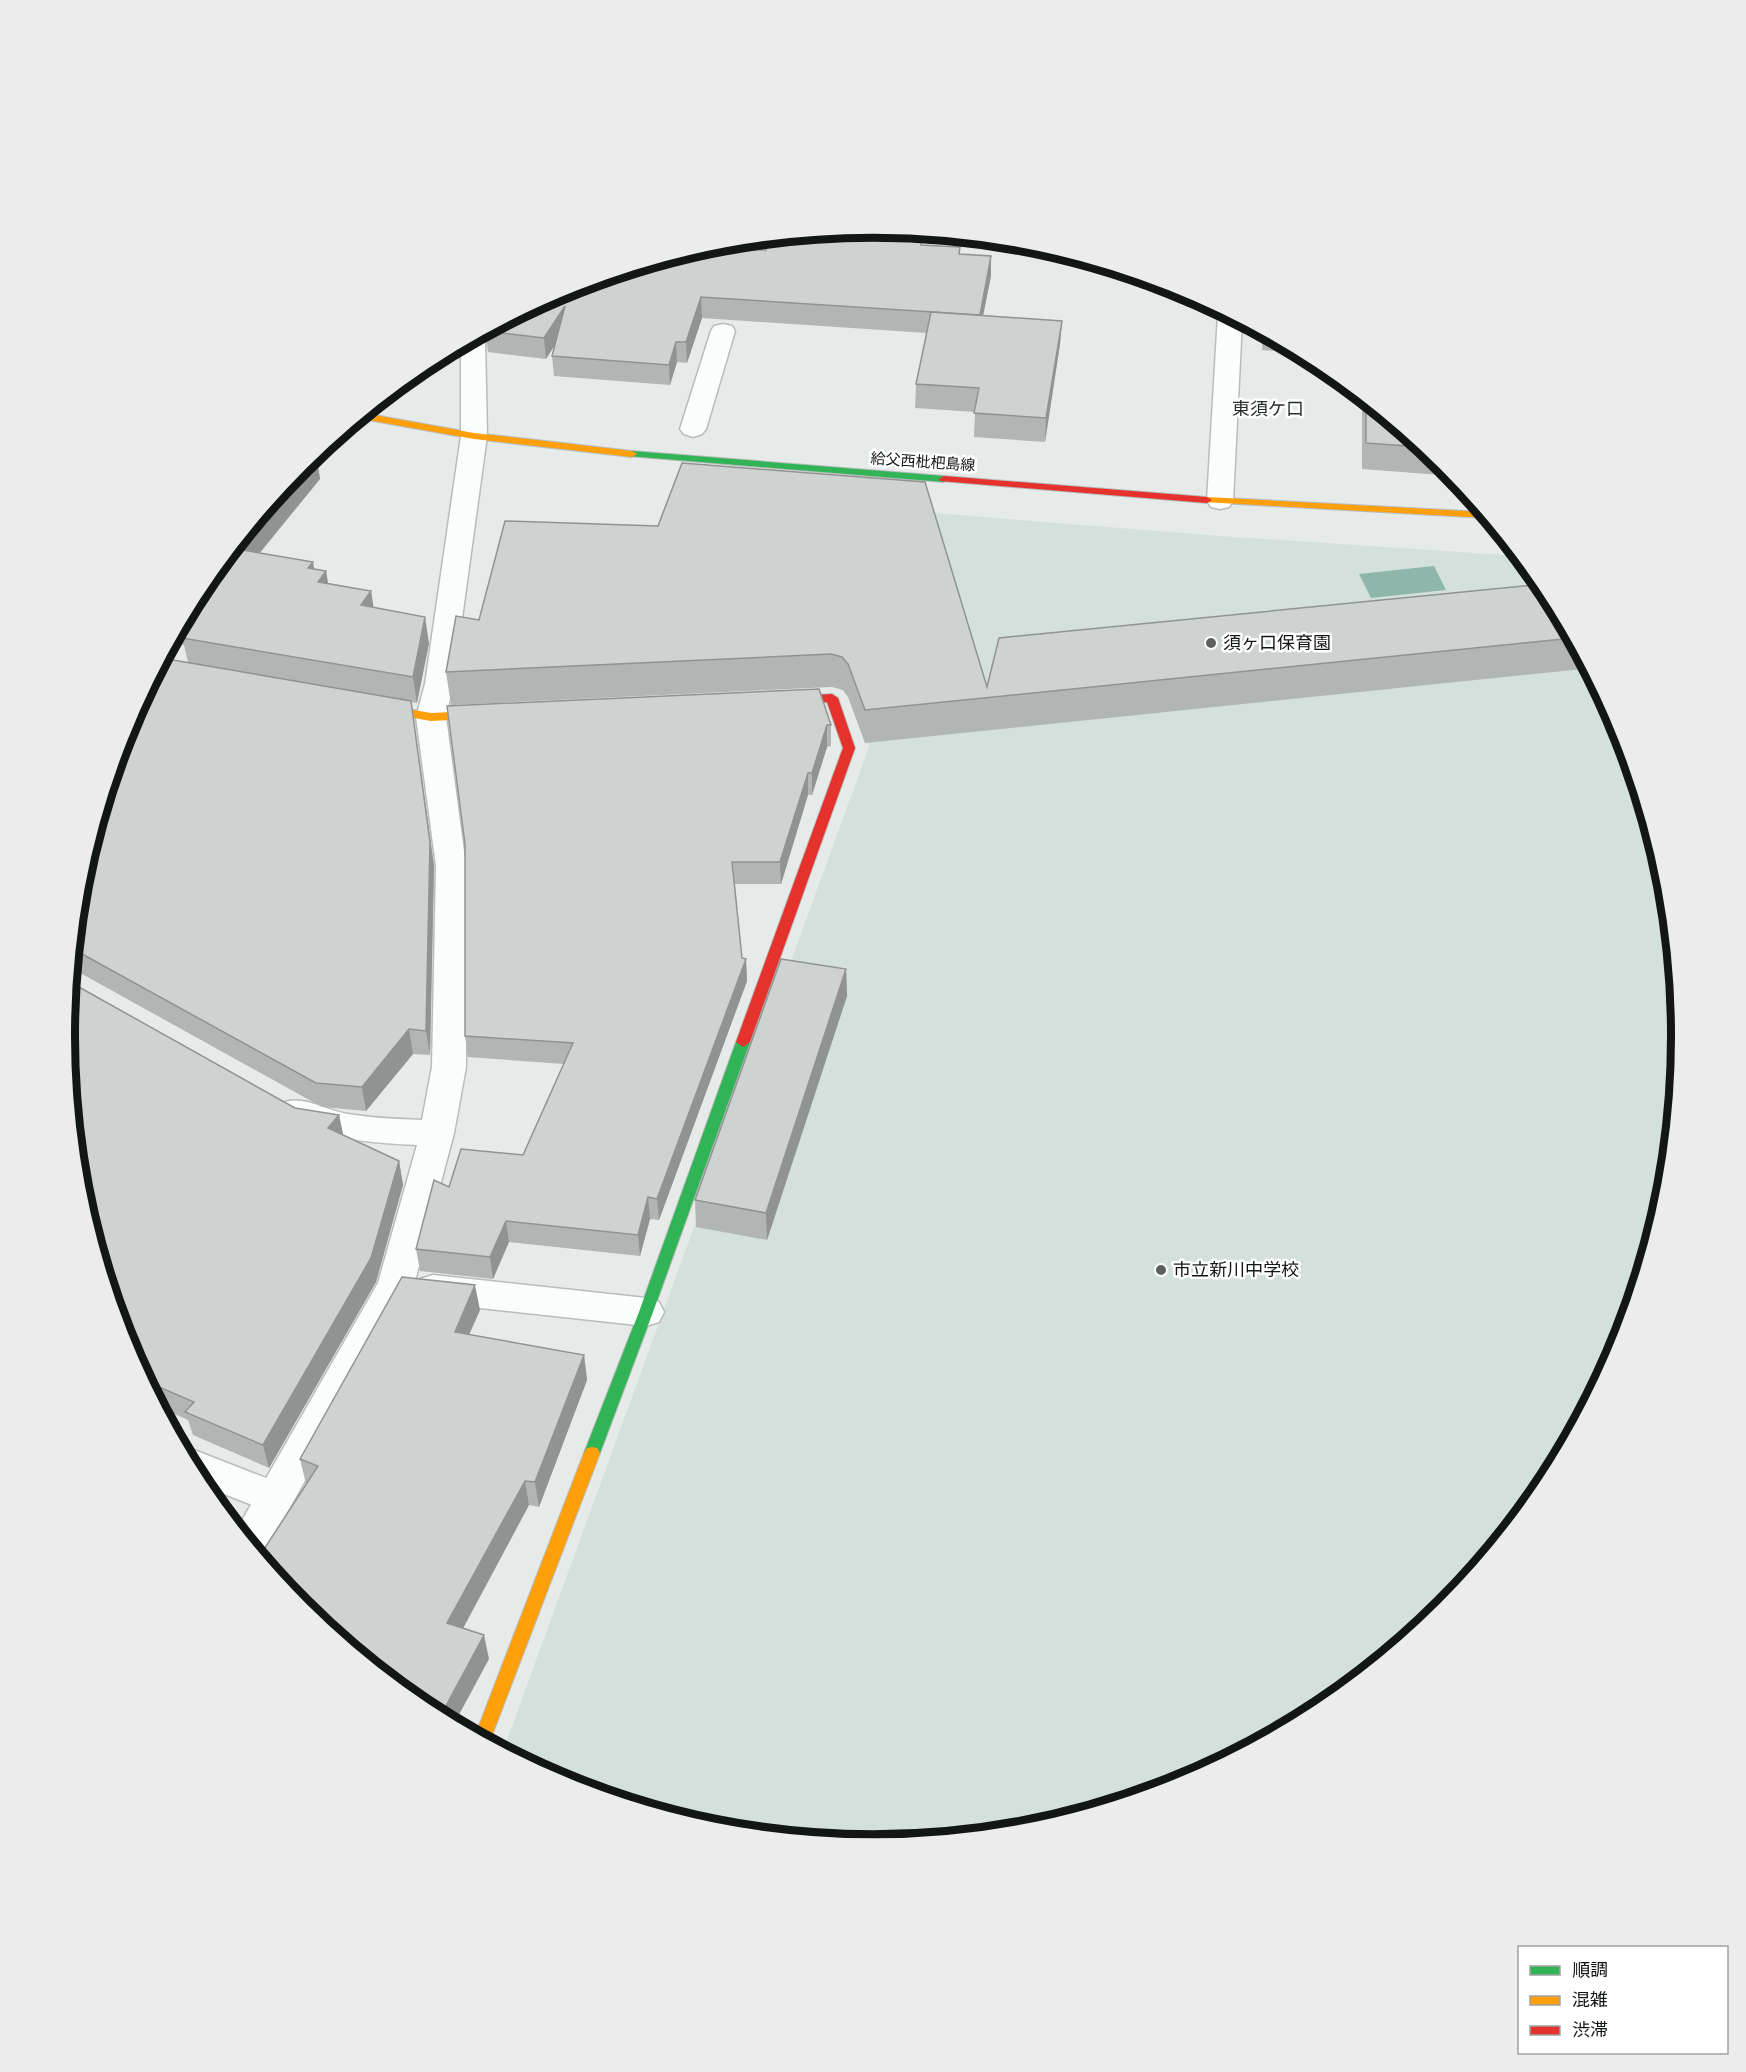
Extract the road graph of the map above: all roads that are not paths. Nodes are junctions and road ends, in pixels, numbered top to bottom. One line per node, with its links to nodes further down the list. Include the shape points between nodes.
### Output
1 (1230, 322): 7 (street)
2 (723, 331): 5 (street)
3 (474, 345): 6 (street)
4 (369, 417): 6 (street, 給父西枇杷島線)
5 (693, 429)
6 (474, 436): 7 (street, 給父西枇杷島線, via 640,455); 12 (street)
7 (1220, 501): 8 (street, 給父西枇杷島線)
8 (1477, 515)
9 (349, 702): 12 (street)
10 (762, 702): 16 (street, via 832,698 849,748)
11 (502, 713): 12 (street)
12 (431, 717): 14 (street, via 452,866 449,1067)
13 (273, 1098): 14 (street, via 314,1120)
14 (436, 1133): 15 (street)
15 (396, 1285): 16 (street); 18 (street)
16 (646, 1312): 20 (street)
17 (203, 1470): 18 (street)
18 (275, 1498): 19 (street)
19 (253, 1537)
20 (484, 1733)

